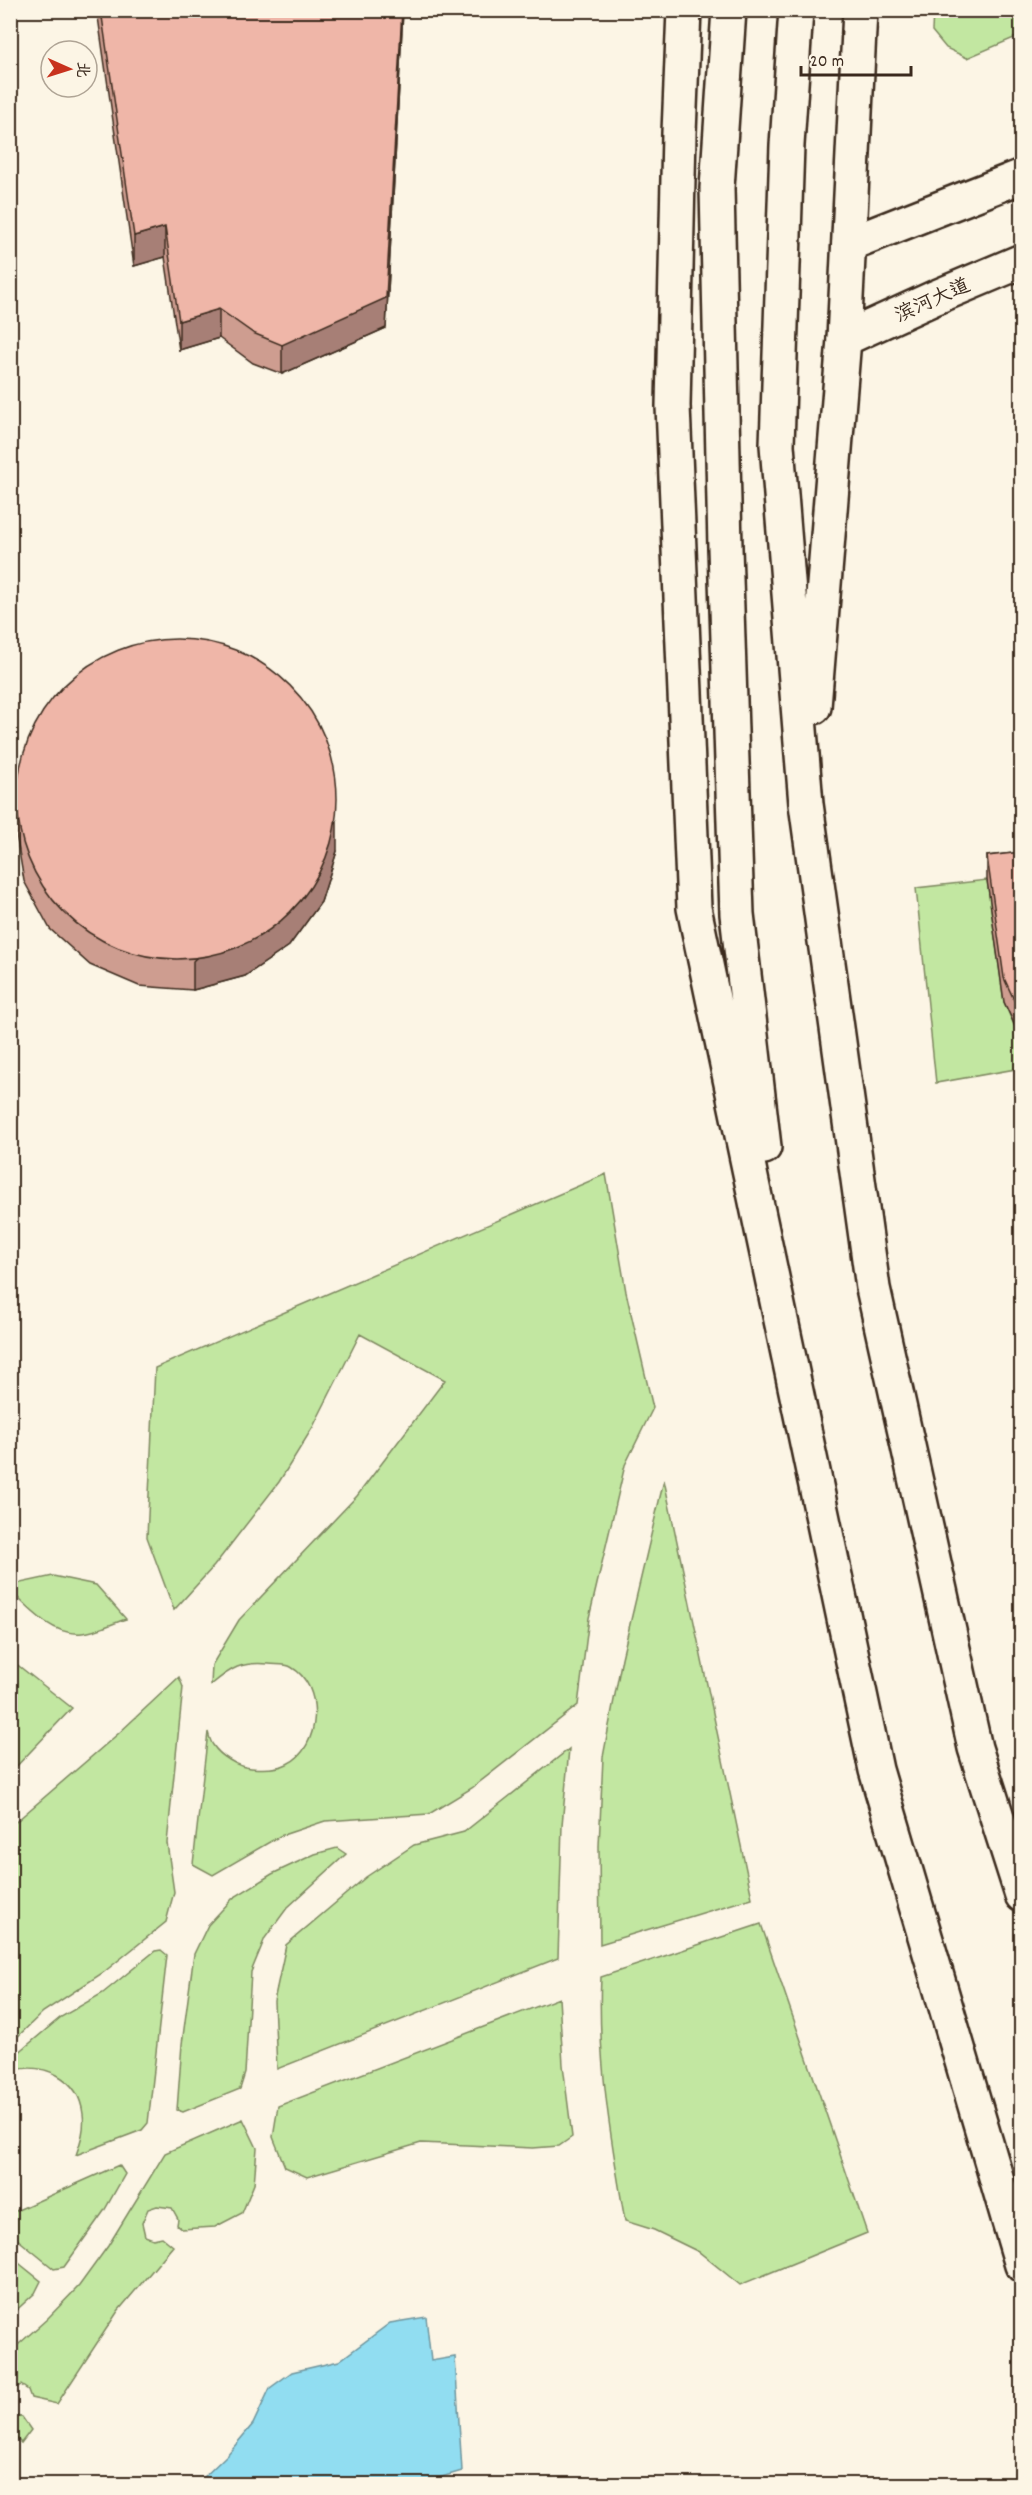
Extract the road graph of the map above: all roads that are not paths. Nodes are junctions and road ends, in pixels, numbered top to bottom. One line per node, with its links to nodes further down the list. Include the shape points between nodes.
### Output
1 (684, 10): 10 (main road, via 674,406 694,908)
2 (729, 10): 10 (main road, via 717,188 738,914)
3 (796, 10): 9 (main road, via 787,145 777,445)
4 (860, 10): 6 (main road)
5 (1022, 176): 6 (main road)
6 (849, 244): 8 (main road)
7 (1022, 261): 8 (main road, 滨河大道)
8 (844, 339): 9 (main road)
9 (806, 804): 11 (main road, via 873,1288 975,1748)
10 (785, 1337): 12 (main road, via 876,1770)
11 (1022, 1895)
12 (1022, 2265)

